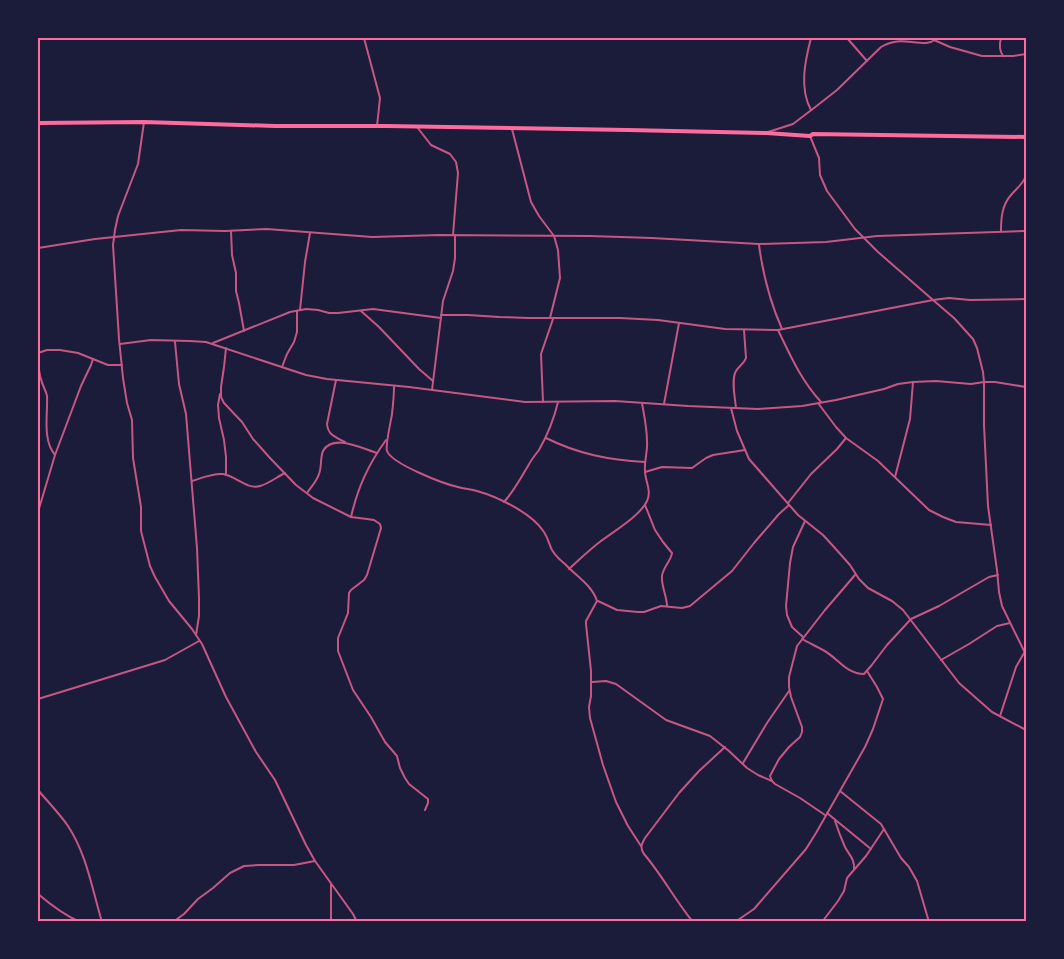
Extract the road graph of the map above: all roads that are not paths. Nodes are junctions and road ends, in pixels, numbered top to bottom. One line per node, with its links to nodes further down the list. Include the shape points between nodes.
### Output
1 (364, 38): 15 (street, via 380,98)
2 (812, 38): 12 (street, via 804,79)
3 (847, 38): 11 (street)
4 (904, 38): 8 (street)
5 (938, 38): 7 (street)
6 (1001, 38): 10 (street, via 999,47)
7 (934, 40): 8 (street, via 926,43); 10 (street, via 982,56)
8 (901, 41): 11 (street, via 888,43)
9 (1026, 54): 10 (street)
10 (1003, 56)
11 (867, 61): 12 (street)
12 (811, 110): 18 (street, via 793,124)
13 (144, 122): 14 (highway); 15 (highway); 28 (street, via 138,164 118,216)
14 (38, 123)
15 (377, 126): 16 (highway)
16 (416, 126): 17 (highway); 26 (street, via 431,145 450,154 456,162)
17 (512, 128): 18 (highway); 27 (street, via 532,202)
18 (766, 133): 19 (highway)
19 (810, 136): 20 (highway); 29 (street, via 827,191)
20 (1026, 137)
21 (1026, 176): 23 (street, via 1024,183 1005,204)
22 (231, 231): 25 (street); 28 (street, via 181,230); 43 (street, via 236,291)
23 (1001, 231): 24 (street); 29 (street)
24 (1026, 231)
25 (311, 232): 26 (street, via 372,237); 34 (street)
26 (454, 236): 27 (street); 36 (street, via 454,265)
27 (554, 236): 30 (street); 37 (street, via 560,278)
28 (114, 237): 31 (street); 45 (street)
29 (864, 238): 30 (street); 33 (street)
30 (759, 244): 41 (street, via 768,291)
31 (38, 248)
32 (1026, 299): 33 (street)
33 (933, 300): 41 (street); 56 (street, via 973,339)
34 (298, 310): 35 (street, via 338,313); 43 (street); 52 (street, via 297,332)
35 (360, 310): 36 (street); 54 (street)
36 (441, 316): 37 (street); 54 (street)
37 (550, 318): 38 (street)
38 (554, 318): 39 (street, via 620,318); 61 (street, via 541,354)
39 (678, 323): 40 (street); 65 (street)
40 (744, 329): 42 (street); 67 (street, via 746,358 734,378)
41 (782, 329): 42 (street)
42 (778, 330): 64 (street, via 800,374)
43 (244, 331): 46 (street)
44 (174, 340): 45 (street); 46 (street); 80 (street, via 186,414)
45 (120, 344): 50 (street)
46 (212, 344): 47 (street)
47 (226, 348): 52 (street); 60 (street)
48 (38, 352): 49 (street, via 60,350)
49 (93, 360): 50 (street); 74 (street)
50 (122, 365): 96 (street, via 132,420 133,458 144,545 155,578)
51 (38, 366): 74 (street, via 47,396 49,446)
52 (282, 367): 53 (street)
53 (336, 380): 57 (street); 71 (street, via 328,430)
54 (433, 381): 59 (street)
55 (913, 382): 56 (street); 64 (street); 79 (street, via 910,419)
56 (984, 382): 58 (street); 88 (street)
57 (394, 386): 59 (street); 70 (street)
58 (1026, 387)
59 (432, 390): 61 (street)
60 (221, 391): 77 (street, via 224,403); 78 (street, via 218,406)
61 (543, 402): 62 (street)
62 (558, 402): 63 (street); 68 (street)
63 (642, 402): 65 (street); 75 (street, via 648,442)
64 (820, 403): 67 (street, via 783,408); 69 (street)
65 (664, 404): 66 (street)
66 (731, 408): 67 (street); 72 (street)
67 (736, 408)
68 (546, 438): 75 (street, via 605,458); 82 (street)
69 (846, 438): 79 (street); 83 (street, via 811,474)
70 (388, 439): 73 (street); 82 (street, via 387,451 396,461 457,487)
71 (347, 443): 73 (street); 81 (street, via 330,444 325,448 320,473)
72 (745, 450): 76 (street, via 706,458 692,468 662,467); 83 (street)
73 (377, 453): 86 (street, via 359,487)
74 (55, 455): 85 (street)
75 (645, 462): 76 (street)
76 (645, 472): 84 (street, via 649,495)
77 (285, 473): 78 (street, via 259,487 250,487); 81 (street)
78 (226, 475): 80 (street, via 210,475)
79 (895, 477): 88 (street, via 929,510 943,517 956,522)
80 (192, 482): 96 (street, via 199,578)
81 (307, 493): 86 (street)
82 (504, 502): 89 (street, via 537,524)
83 (788, 504): 87 (street); 93 (street, via 724,578 690,606)
84 (645, 505): 89 (street); 93 (street, via 655,530 672,553 662,575)
85 (38, 512)
86 (351, 517): 113 (street, via 374,520 381,528 367,575 349,593 348,613 338,638 338,651 353,690 381,737 397,756 405,778 428,799)
87 (805, 520): 90 (street, via 824,535); 97 (street, via 791,555 786,606 792,626)
88 (991, 525): 91 (street)
89 (568, 569): 92 (street, via 591,590)
90 (856, 574): 94 (street, via 868,588 892,601); 97 (street)
91 (998, 575): 94 (street); 95 (street, via 1002,606)
92 (597, 601): 93 (street, via 617,610 638,612); 103 (street, via 586,621)
93 (667, 606)
94 (911, 619): 101 (street); 102 (street)
95 (1010, 623): 99 (street); 101 (street, via 997,626)
96 (196, 635): 98 (street)
97 (803, 638): 102 (street, via 831,655 847,670 859,674); 104 (street, via 792,659)
98 (200, 641): 105 (street, via 165,660); 119 (street, via 226,698 275,780)
99 (1025, 652): 100 (street); 106 (street, via 1016,667)
100 (1026, 655)
101 (941, 660): 106 (street, via 959,683)
102 (867, 671): 112 (street, via 882,696 882,702 865,747)
103 (592, 682): 108 (street, via 616,684 666,720 710,736); 117 (street, via 590,718 603,765 616,802)
104 (789, 691): 109 (street); 110 (street, via 802,732 775,766 770,776)
105 (38, 699)
106 (1000, 716): 107 (street)
107 (1026, 730)
108 (725, 747): 109 (street); 117 (street, via 680,793)
109 (743, 763): 110 (street)
110 (772, 781): 114 (street)
111 (38, 790): 124 (street, via 76,839)
112 (840, 791): 114 (street); 116 (street)
113 (425, 810)
114 (826, 814): 115 (street); 129 (street, via 806,849 790,868 754,909)
115 (835, 820): 118 (street); 120 (street, via 846,850 853,858)
116 (884, 829): 118 (street); 131 (street, via 918,881)
117 (641, 846): 128 (street)
118 (871, 849): 120 (street)
119 (315, 861): 121 (street); 125 (street, via 294,865 244,866 198,899)
120 (854, 869): 130 (street, via 838,901)
121 (331, 884): 126 (street); 127 (street)
122 (38, 894): 123 (street)
123 (80, 922)
124 (102, 922)
125 (173, 922)
126 (331, 922)
127 (357, 922)
128 (693, 922)
129 (735, 922)
130 (822, 922)
131 (929, 922)

